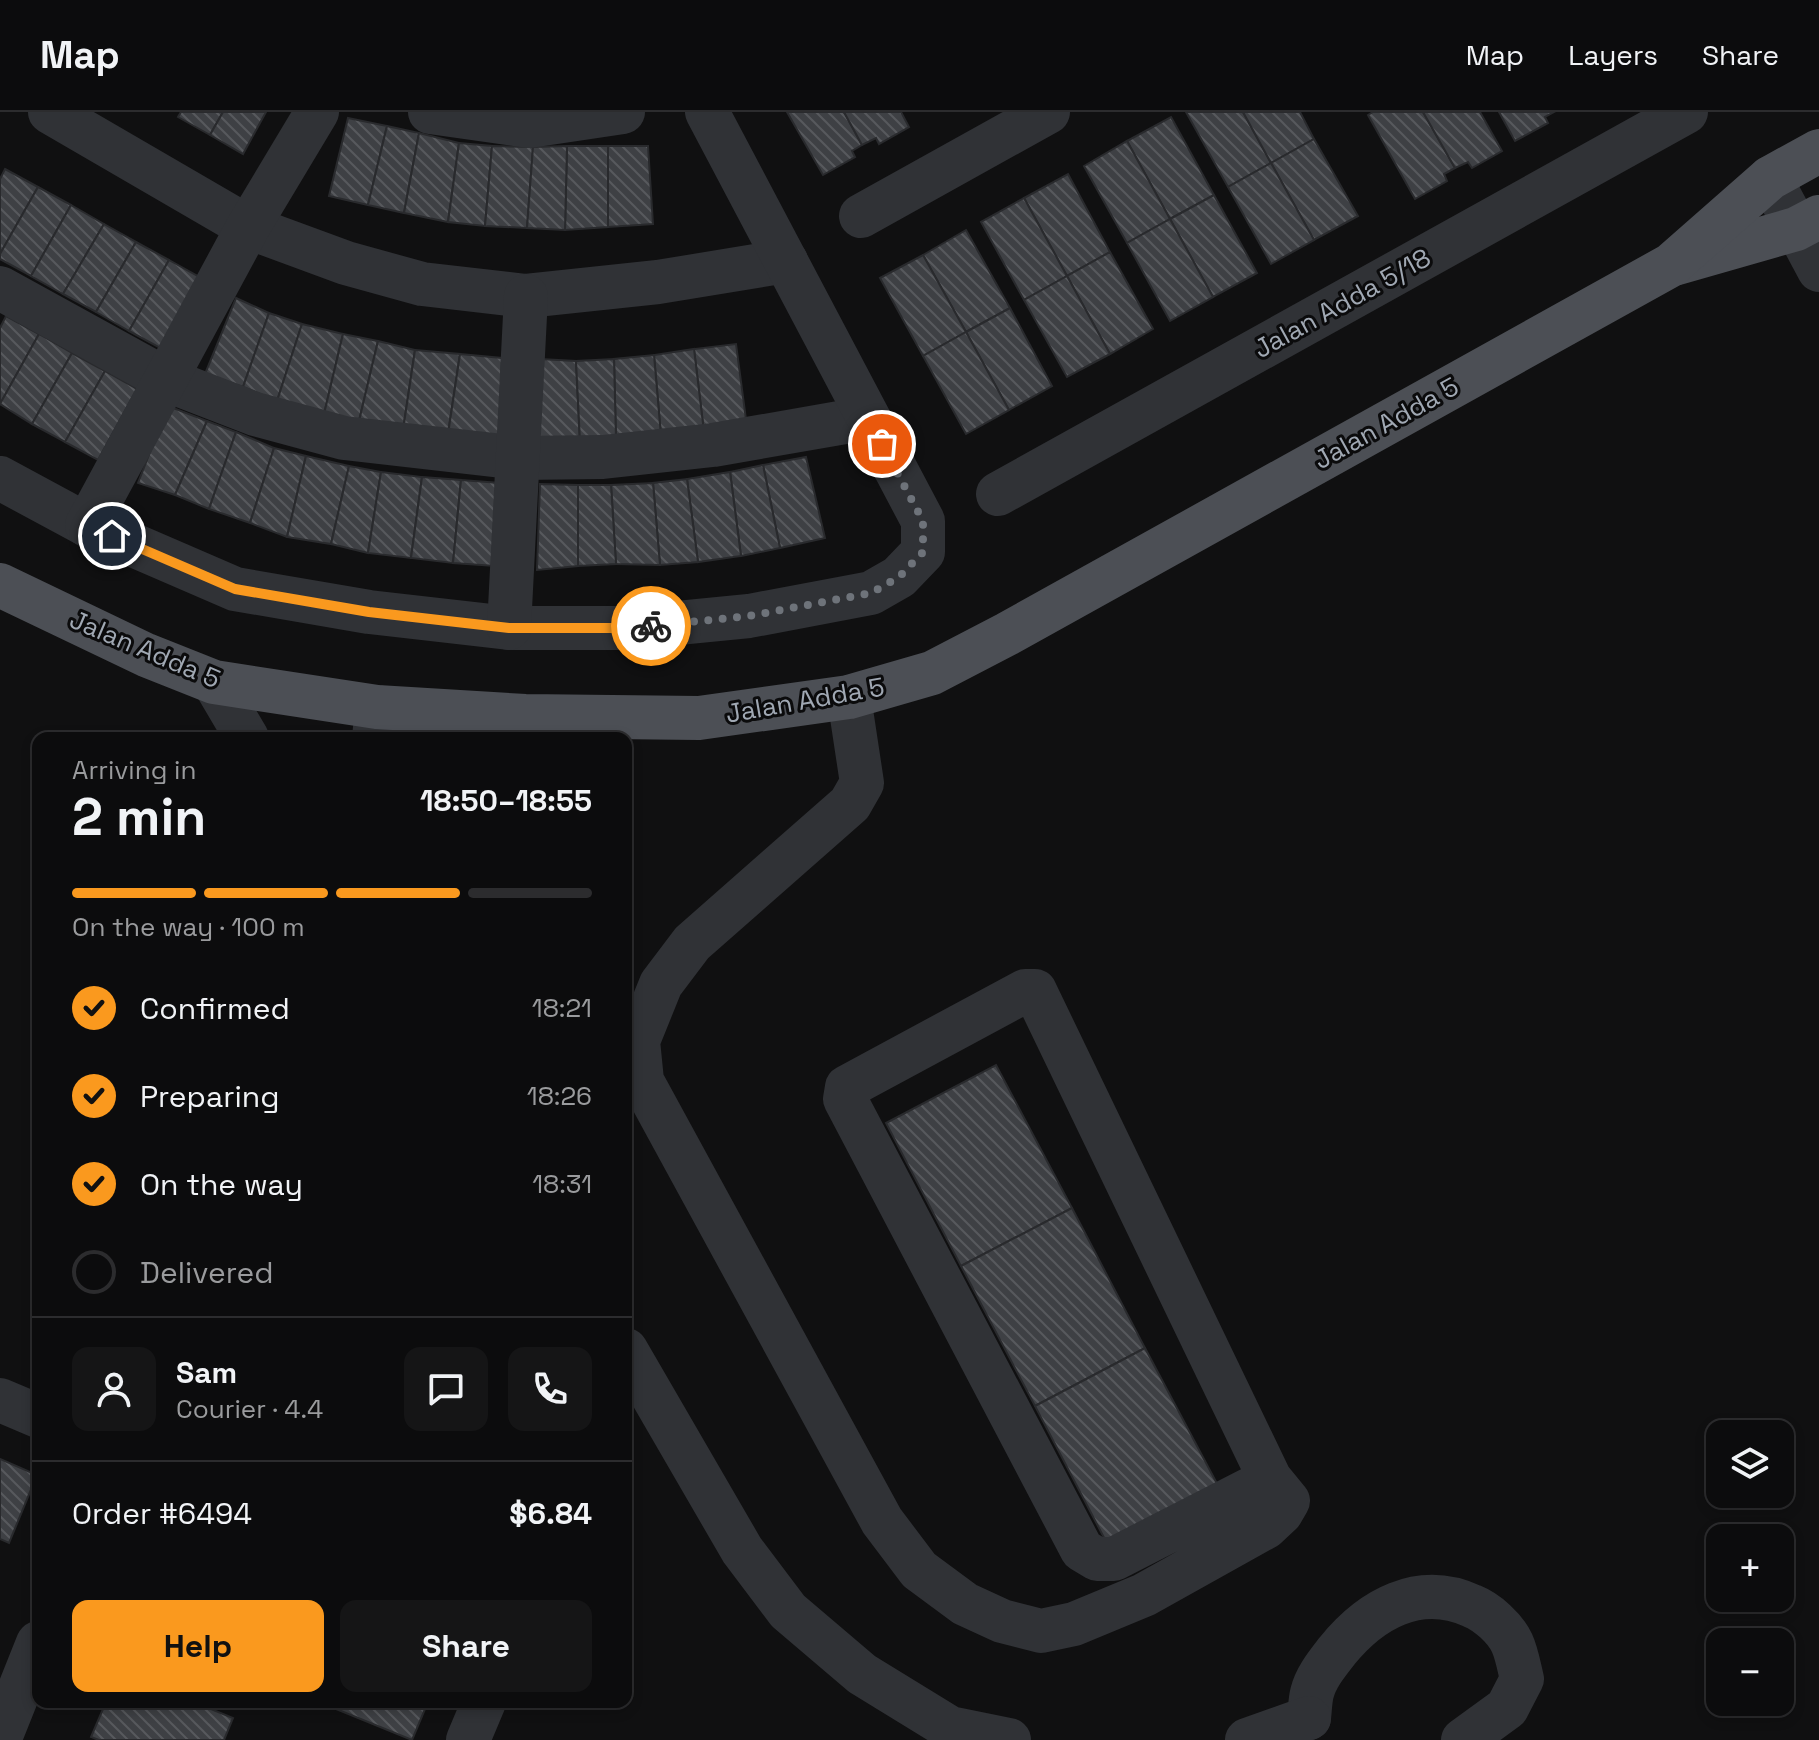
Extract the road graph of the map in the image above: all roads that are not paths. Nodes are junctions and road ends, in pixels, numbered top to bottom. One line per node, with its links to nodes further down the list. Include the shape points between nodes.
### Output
1 (50, 112): 12 (street)
2 (317, 112): 12 (street)
3 (430, 112): 4 (street, via 529,126)
4 (623, 112)
5 (707, 112): 13 (street)
6 (1048, 112): 10 (street)
7 (1686, 112): 22 (street, Jalan Adda 5/18)
8 (1819, 151): 9 (main road, Jalan Adda 5)
9 (1770, 178): 11 (street); 14 (main road, Jalan Adda 5)
10 (861, 216)
11 (1807, 223): 14 (main road, Jalan Adda 5); 15 (street)
12 (248, 227): 17 (street, via 422,284); 18 (street)
13 (786, 261): 17 (street); 19 (street)
14 (1671, 265): 27 (main road, Jalan Adda 5, via 995,641 932,673)
15 (1819, 270)
16 (0, 288): 18 (street)
17 (526, 296): 20 (street)
18 (167, 380): 20 (street, via 255,414 344,438); 23 (street)
19 (868, 418): 20 (street, via 635,454); 25 (street, via 923,521 923,552 899,577 871,593 749,616 627,628)
20 (519, 458): 25 (street)
21 (0, 478): 23 (street)
22 (998, 494)
23 (87, 525): 25 (street, via 235,589)
24 (0, 585): 26 (main road, Jalan Adda 5)
25 (509, 628)
26 (214, 682): 28 (main road, Jalan Adda 5); 29 (street)
27 (849, 697): 28 (main road, Jalan Adda 5, via 699,718 525,716); 33 (street, via 862,783 850,804 692,943 661,984 638,1041 642,1081 882,1521 919,1570 965,1604 1041,1631 1074,1624 1130,1601 1266,1527 1288,1501)
28 (376, 723)
29 (243, 732)
30 (632, 1360): 39 (street, via 742,1550 788,1611 862,1674 950,1728)
31 (0, 1400): 32 (street)
32 (32, 1413)
33 (1270, 1479): 33 (street, via 1035,991 1025,991 847,1087 845,1099 1082,1550 1097,1559 1114,1559)
34 (32, 1658): 37 (street)
35 (481, 1708): 38 (street)
36 (1322, 1729): 40 (street); 41 (street, via 1312,1692 1345,1641 1395,1603 1420,1596 1456,1598 1484,1611 1512,1641 1522,1679 1507,1708)
37 (0, 1738)
38 (468, 1740)
39 (1009, 1740)
40 (1247, 1740)
41 (1463, 1740)

